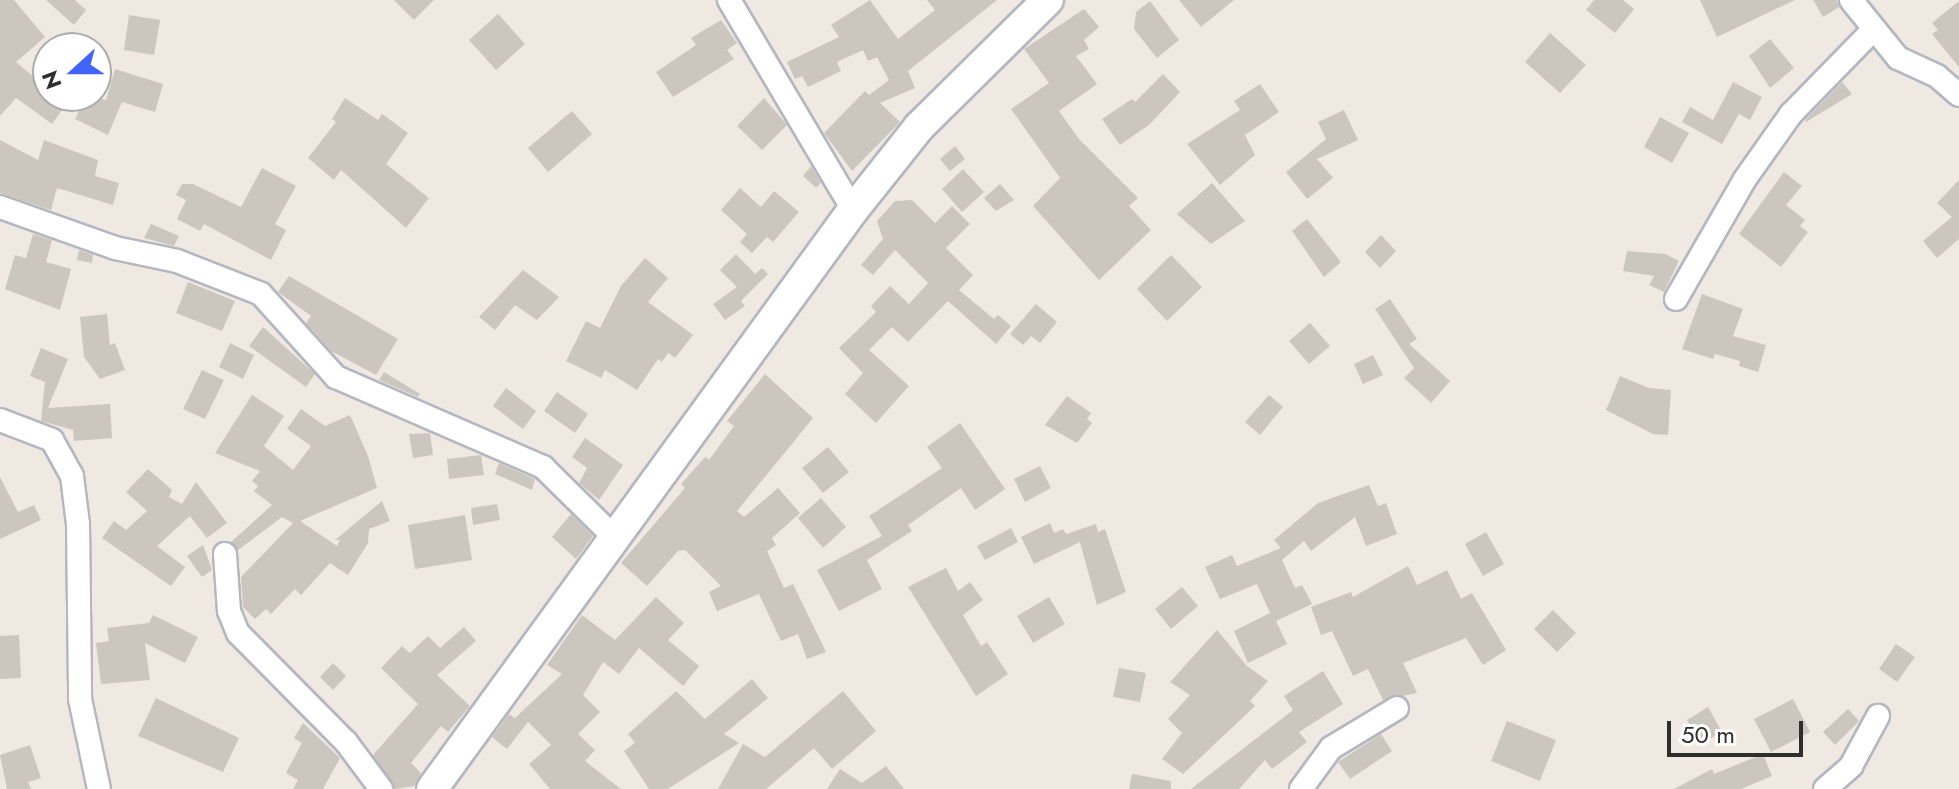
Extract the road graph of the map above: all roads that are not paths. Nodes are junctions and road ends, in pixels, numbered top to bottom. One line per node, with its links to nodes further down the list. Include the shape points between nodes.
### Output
1 (729, 0): 7 (street)
2 (1048, 0): 7 (main road, via 919,127)
3 (1851, 0): 4 (street)
4 (1871, 32): 5 (street, via 1898,58 1937,76); 8 (street, via 1791,114 1745,179)
5 (1959, 95)
6 (0, 207): 10 (street, via 115,248 177,261 261,294 336,377 543,467)
7 (853, 210): 10 (main road)
8 (1676, 299)
9 (0, 420): 14 (street, via 52,440 72,476 78,524 80,699)
10 (617, 540): 16 (main road)
11 (225, 554): 15 (street, via 229,611 238,633 346,742)
12 (1397, 708): 17 (street, via 1331,748)
13 (1878, 716): 18 (street, via 1851,766)
14 (99, 789)
15 (381, 789)
16 (432, 789)
17 (1301, 789)
18 (1825, 789)

